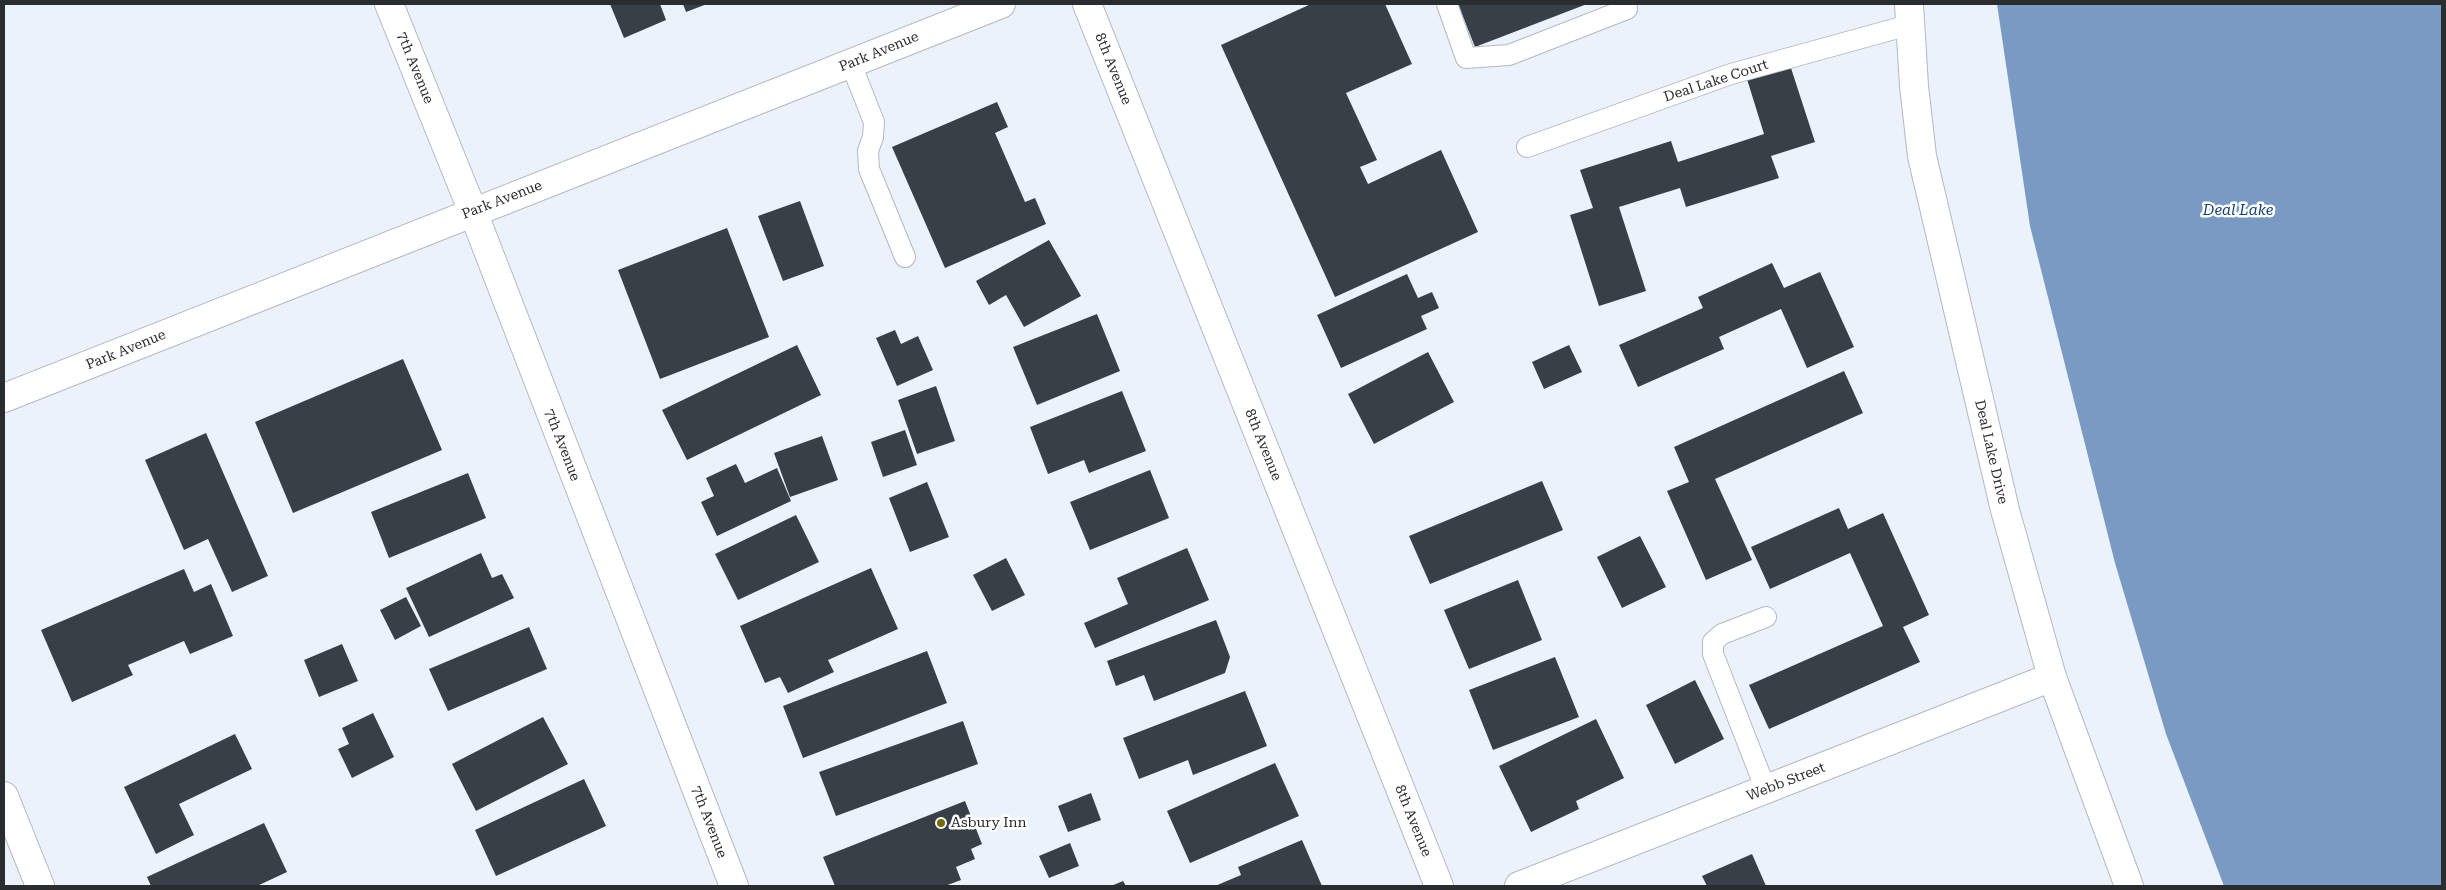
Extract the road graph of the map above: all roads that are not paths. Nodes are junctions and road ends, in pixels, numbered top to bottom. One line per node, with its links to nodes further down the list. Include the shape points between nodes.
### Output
1 (389, 4): 9 (street, 7th Avenue)
2 (1001, 4): 7 (street, Park Avenue)
3 (1087, 4): 18 (street, 8th Avenue)
4 (1447, 4): 5 (lane, via 1466,58 1509,55 1628,9)
5 (1626, 4)
6 (1909, 14): 8 (lane, Deal Lake Court); 13 (street, Deal Lake Drive, via 1922,156 2005,510)
7 (851, 64): 9 (street, Park Avenue); 10 (lane, via 874,122 868,151 869,169)
8 (1527, 148)
9 (473, 212): 11 (street, Park Avenue); 17 (street, 7th Avenue)
10 (905, 257)
11 (4, 398)
12 (1766, 617): 14 (lane, via 1722,634 1713,642 1713,654)
13 (2052, 678): 14 (street, Webb Street); 20 (street, Deal Lake Drive)
14 (1766, 790): 19 (street, Webb Street)
15 (4, 796): 16 (street)
16 (40, 886)
17 (734, 886)
18 (1439, 886)
19 (1519, 886)
20 (2129, 886)

